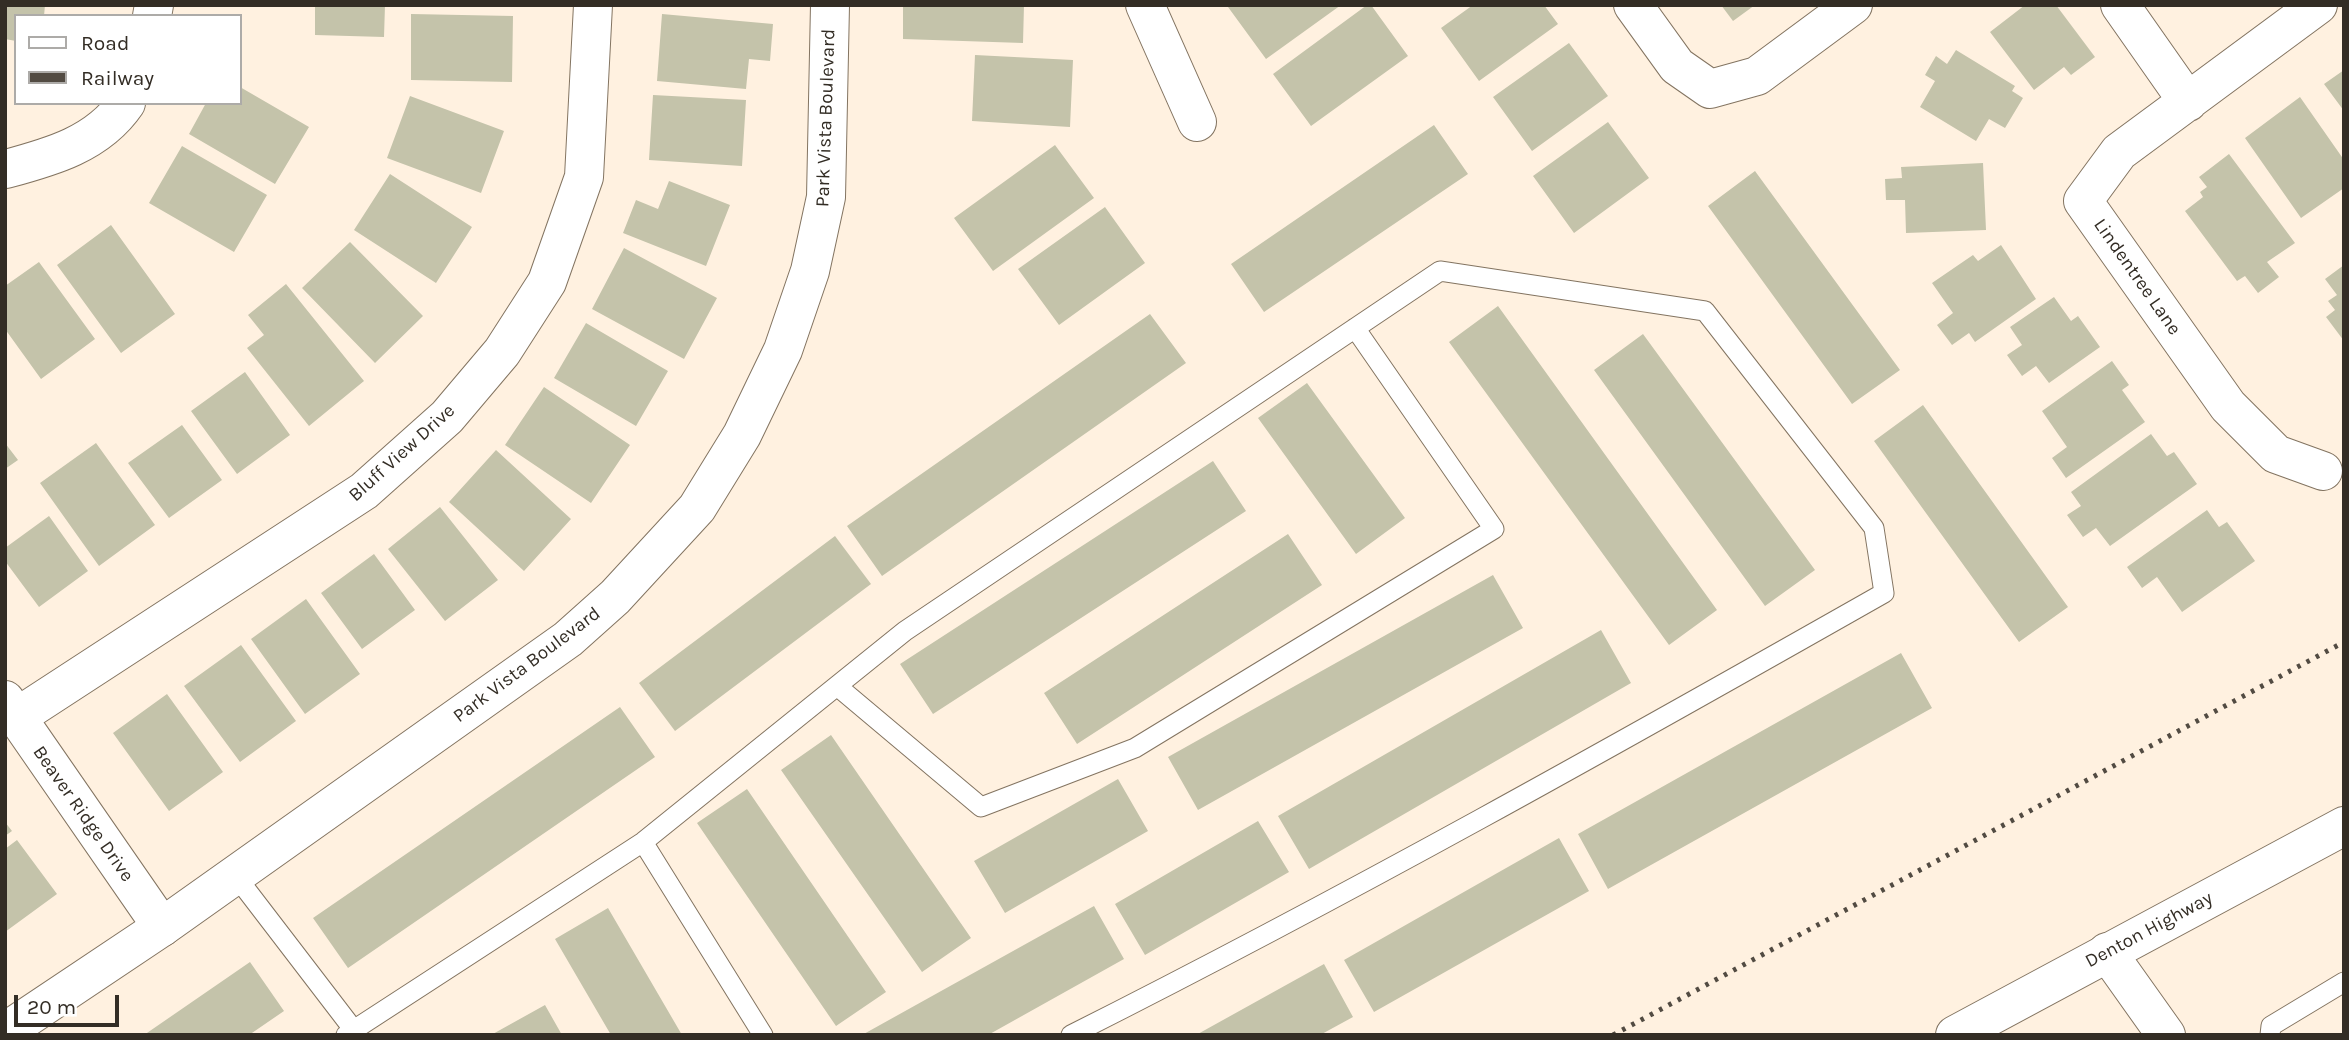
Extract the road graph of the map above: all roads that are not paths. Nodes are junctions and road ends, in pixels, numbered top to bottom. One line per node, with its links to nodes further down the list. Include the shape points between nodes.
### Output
1 (593, 5): 15 (street, Bluff View Drive, via 584,177 547,282 502,352 447,417 365,491)
2 (830, 5): 18 (street, Park Vista Boulevard, via 826,197 810,271 783,349 742,435 697,508 615,597 568,639)
3 (1145, 5): 10 (street)
4 (1633, 5): 5 (street, via 1677,66 1710,89 1757,76)
5 (1853, 5)
6 (2120, 5): 8 (street)
7 (2318, 5): 8 (street, Lindentree Lane)
8 (2188, 103): 13 (street, Lindentree Lane, via 2119,152 2083,201 2228,406 2276,454)
9 (124, 105): 11 (street, via 85,142 55,156)
10 (1196, 122)
11 (6, 169)
12 (1355, 328): 14 (lane, via 905,631); 14 (lane, via 1494,529 1135,748 981,807); 26 (lane, via 1440,271 1705,311 1874,528 1884,593 1636,733)
13 (2323, 471)
14 (837, 686): 17 (lane)
15 (11, 709): 19 (street, Beaver Ridge Drive)
16 (2344, 826): 20 (street, Denton Highway)
17 (643, 842): 24 (lane); 25 (lane)
18 (235, 875): 19 (street, Park Vista Boulevard); 24 (lane)
19 (162, 927): 23 (street, Park Vista Boulevard)
20 (2107, 952): 22 (street, Denton Highway); 27 (street)
21 (2344, 982): 28 (lane, via 2272,1026)
22 (1976, 1030)
23 (5, 1032)
24 (349, 1032)
25 (763, 1035)
26 (1071, 1035)
27 (2166, 1035)
28 (2270, 1035)

